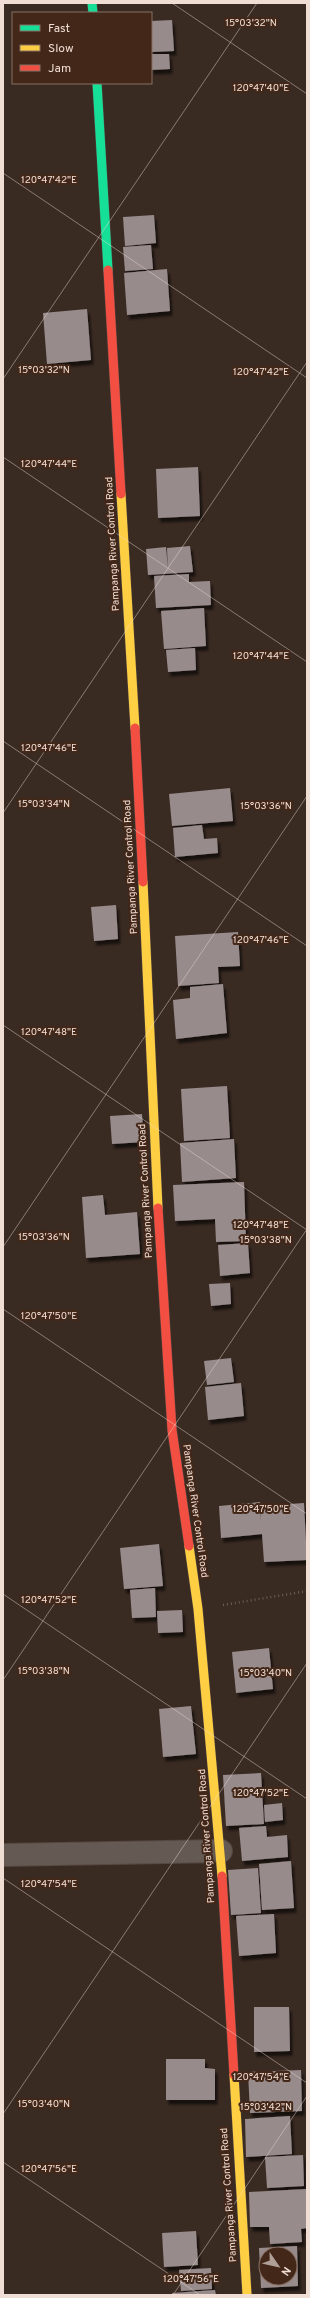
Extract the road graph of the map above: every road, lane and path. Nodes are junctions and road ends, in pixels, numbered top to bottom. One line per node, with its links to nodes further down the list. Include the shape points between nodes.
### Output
1 (97, 84): 3 (main road, Pampanga River Control Road, via 139,810 161,1285 172,1430)
2 (307, 1591): 3 (path)
3 (198, 1609): 4 (main road, Pampanga River Control Road)
4 (221, 1851): 5 (street); 6 (main road, Pampanga River Control Road)
5 (3, 1855)
6 (247, 2295)

